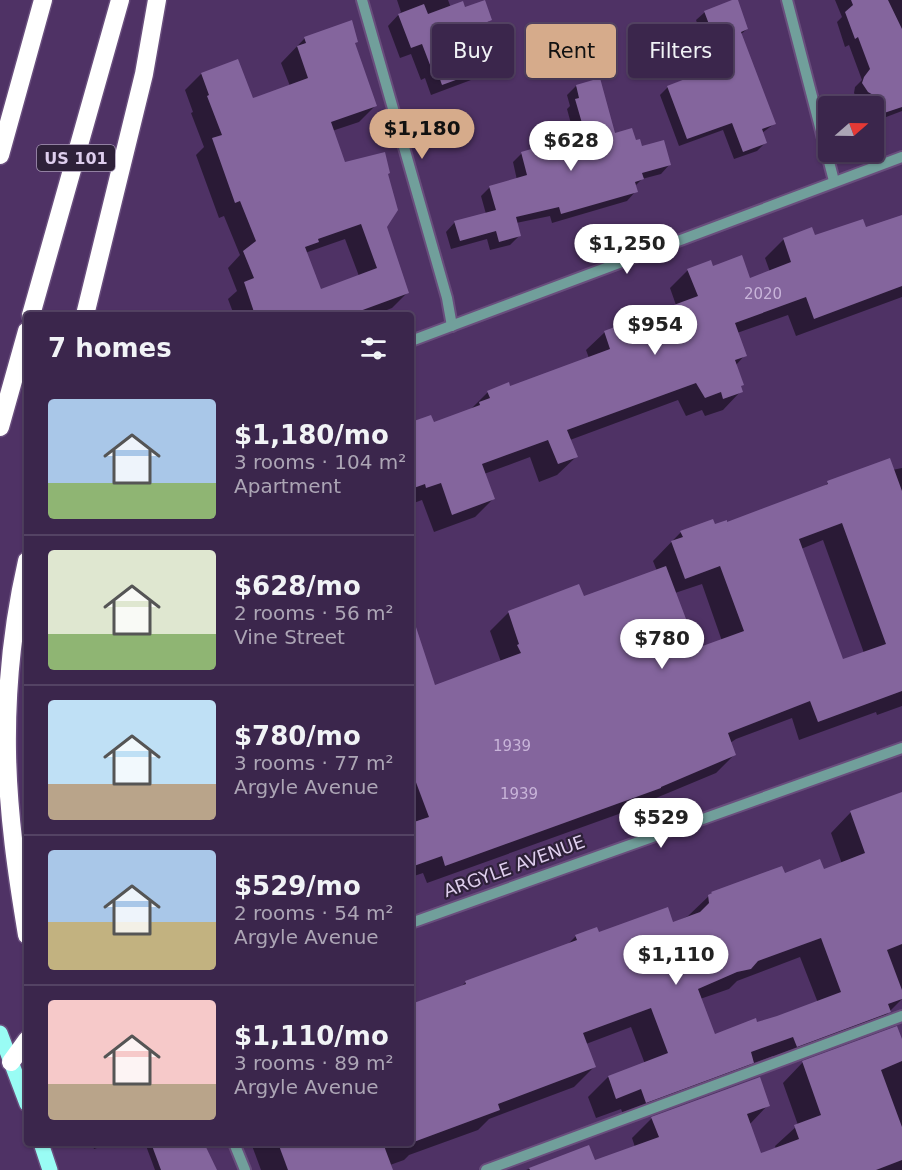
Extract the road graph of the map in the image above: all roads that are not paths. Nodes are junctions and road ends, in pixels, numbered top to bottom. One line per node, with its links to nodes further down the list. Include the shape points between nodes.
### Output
1 (44, 0): 6 (highway)
2 (120, 0): 9 (highway, US 101)
3 (157, 0): 10 (highway, via 144,74)
4 (362, 0): 11 (street)
5 (787, 0): 8 (street)
6 (0, 155)
7 (902, 157): 8 (street)
8 (834, 182): 11 (street)
9 (32, 312)
10 (86, 312)
11 (452, 326): 12 (street)
12 (414, 341)
13 (24, 342): 14 (highway)
14 (0, 427)
15 (24, 579): 17 (highway, via 15,633 7,751 9,810)
16 (902, 748): 18 (street, ARGYLE AVENUE)
17 (24, 918)
18 (414, 922)
19 (902, 1016): 28 (street)
20 (0, 1032): 22 (main road)
21 (24, 1044): 22 (highway)
22 (13, 1061): 23 (main road)
23 (24, 1095)
24 (42, 1146): 26 (main road)
25 (235, 1146): 27 (street)
26 (50, 1170)
27 (245, 1170)
28 (486, 1170)

